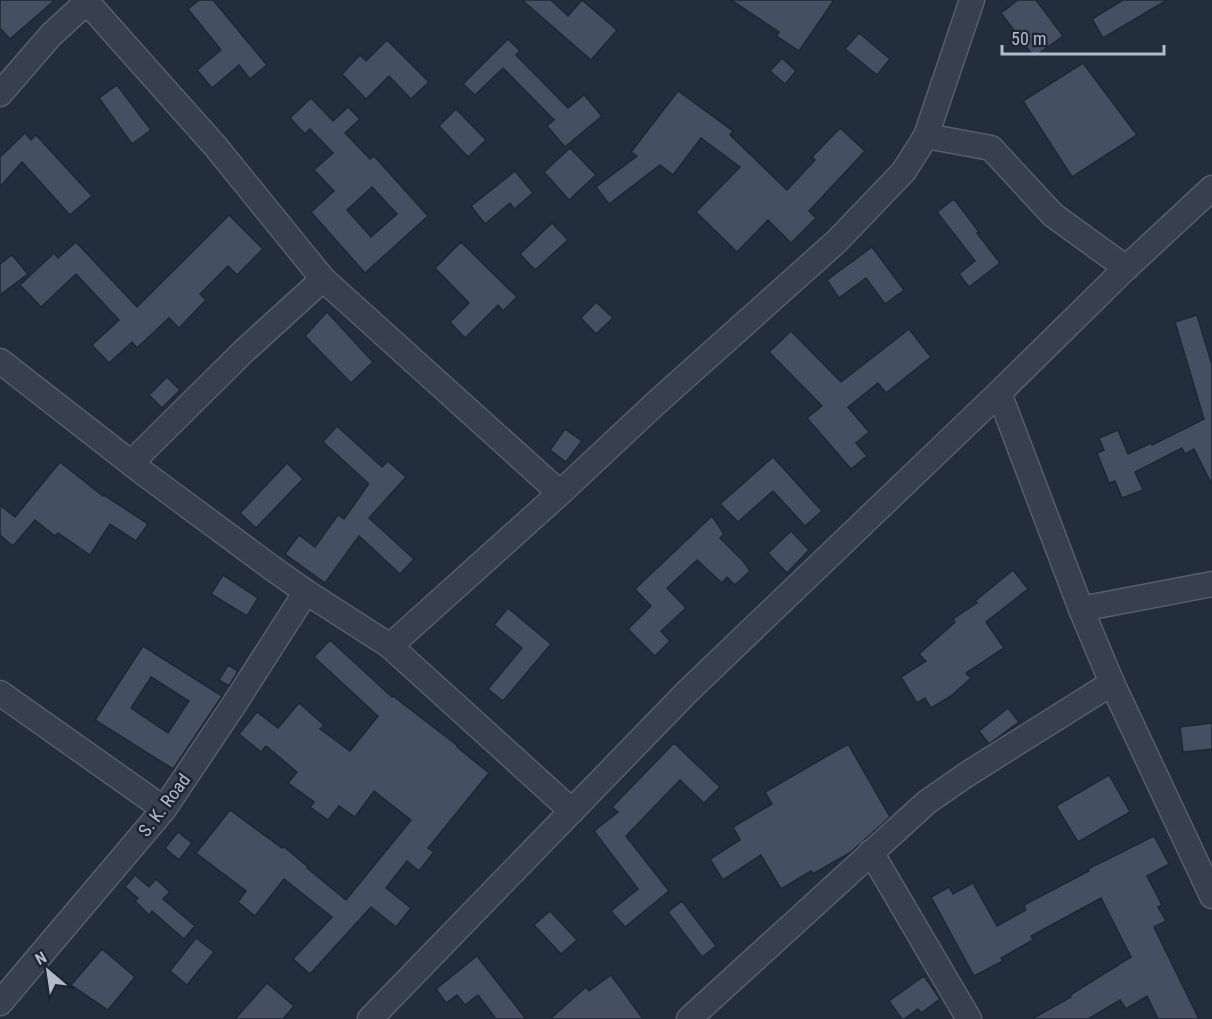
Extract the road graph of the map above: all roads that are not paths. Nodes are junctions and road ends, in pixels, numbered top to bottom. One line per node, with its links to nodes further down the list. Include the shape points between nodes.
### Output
1 (972, 0): 4 (street)
2 (88, 1): 3 (street); 7 (street, via 216,147)
3 (0, 94)
4 (926, 135): 6 (street, via 991,148 1053,215); 11 (street, via 904,171 837,241)
5 (1212, 188): 6 (street)
6 (1126, 268): 9 (street)
7 (323, 279): 10 (street); 11 (street)
8 (0, 361): 10 (street)
9 (999, 393): 14 (street); 19 (street, via 687,692)
10 (131, 463): 13 (street)
11 (560, 493): 15 (street)
12 (1212, 584): 14 (street)
13 (306, 592): 15 (street); 18 (street, S. K. Road)
14 (1081, 609): 16 (street)
15 (390, 646): 19 (street)
16 (1112, 683): 20 (street, via 927,802); 21 (street)
17 (0, 693): 18 (street)
18 (164, 809): 22 (street, S. K. Road)
19 (572, 811): 23 (street)
20 (871, 852): 24 (street); 25 (street)
21 (1212, 896)
22 (0, 1003)
23 (370, 1019)
24 (689, 1019)
25 (969, 1019)

